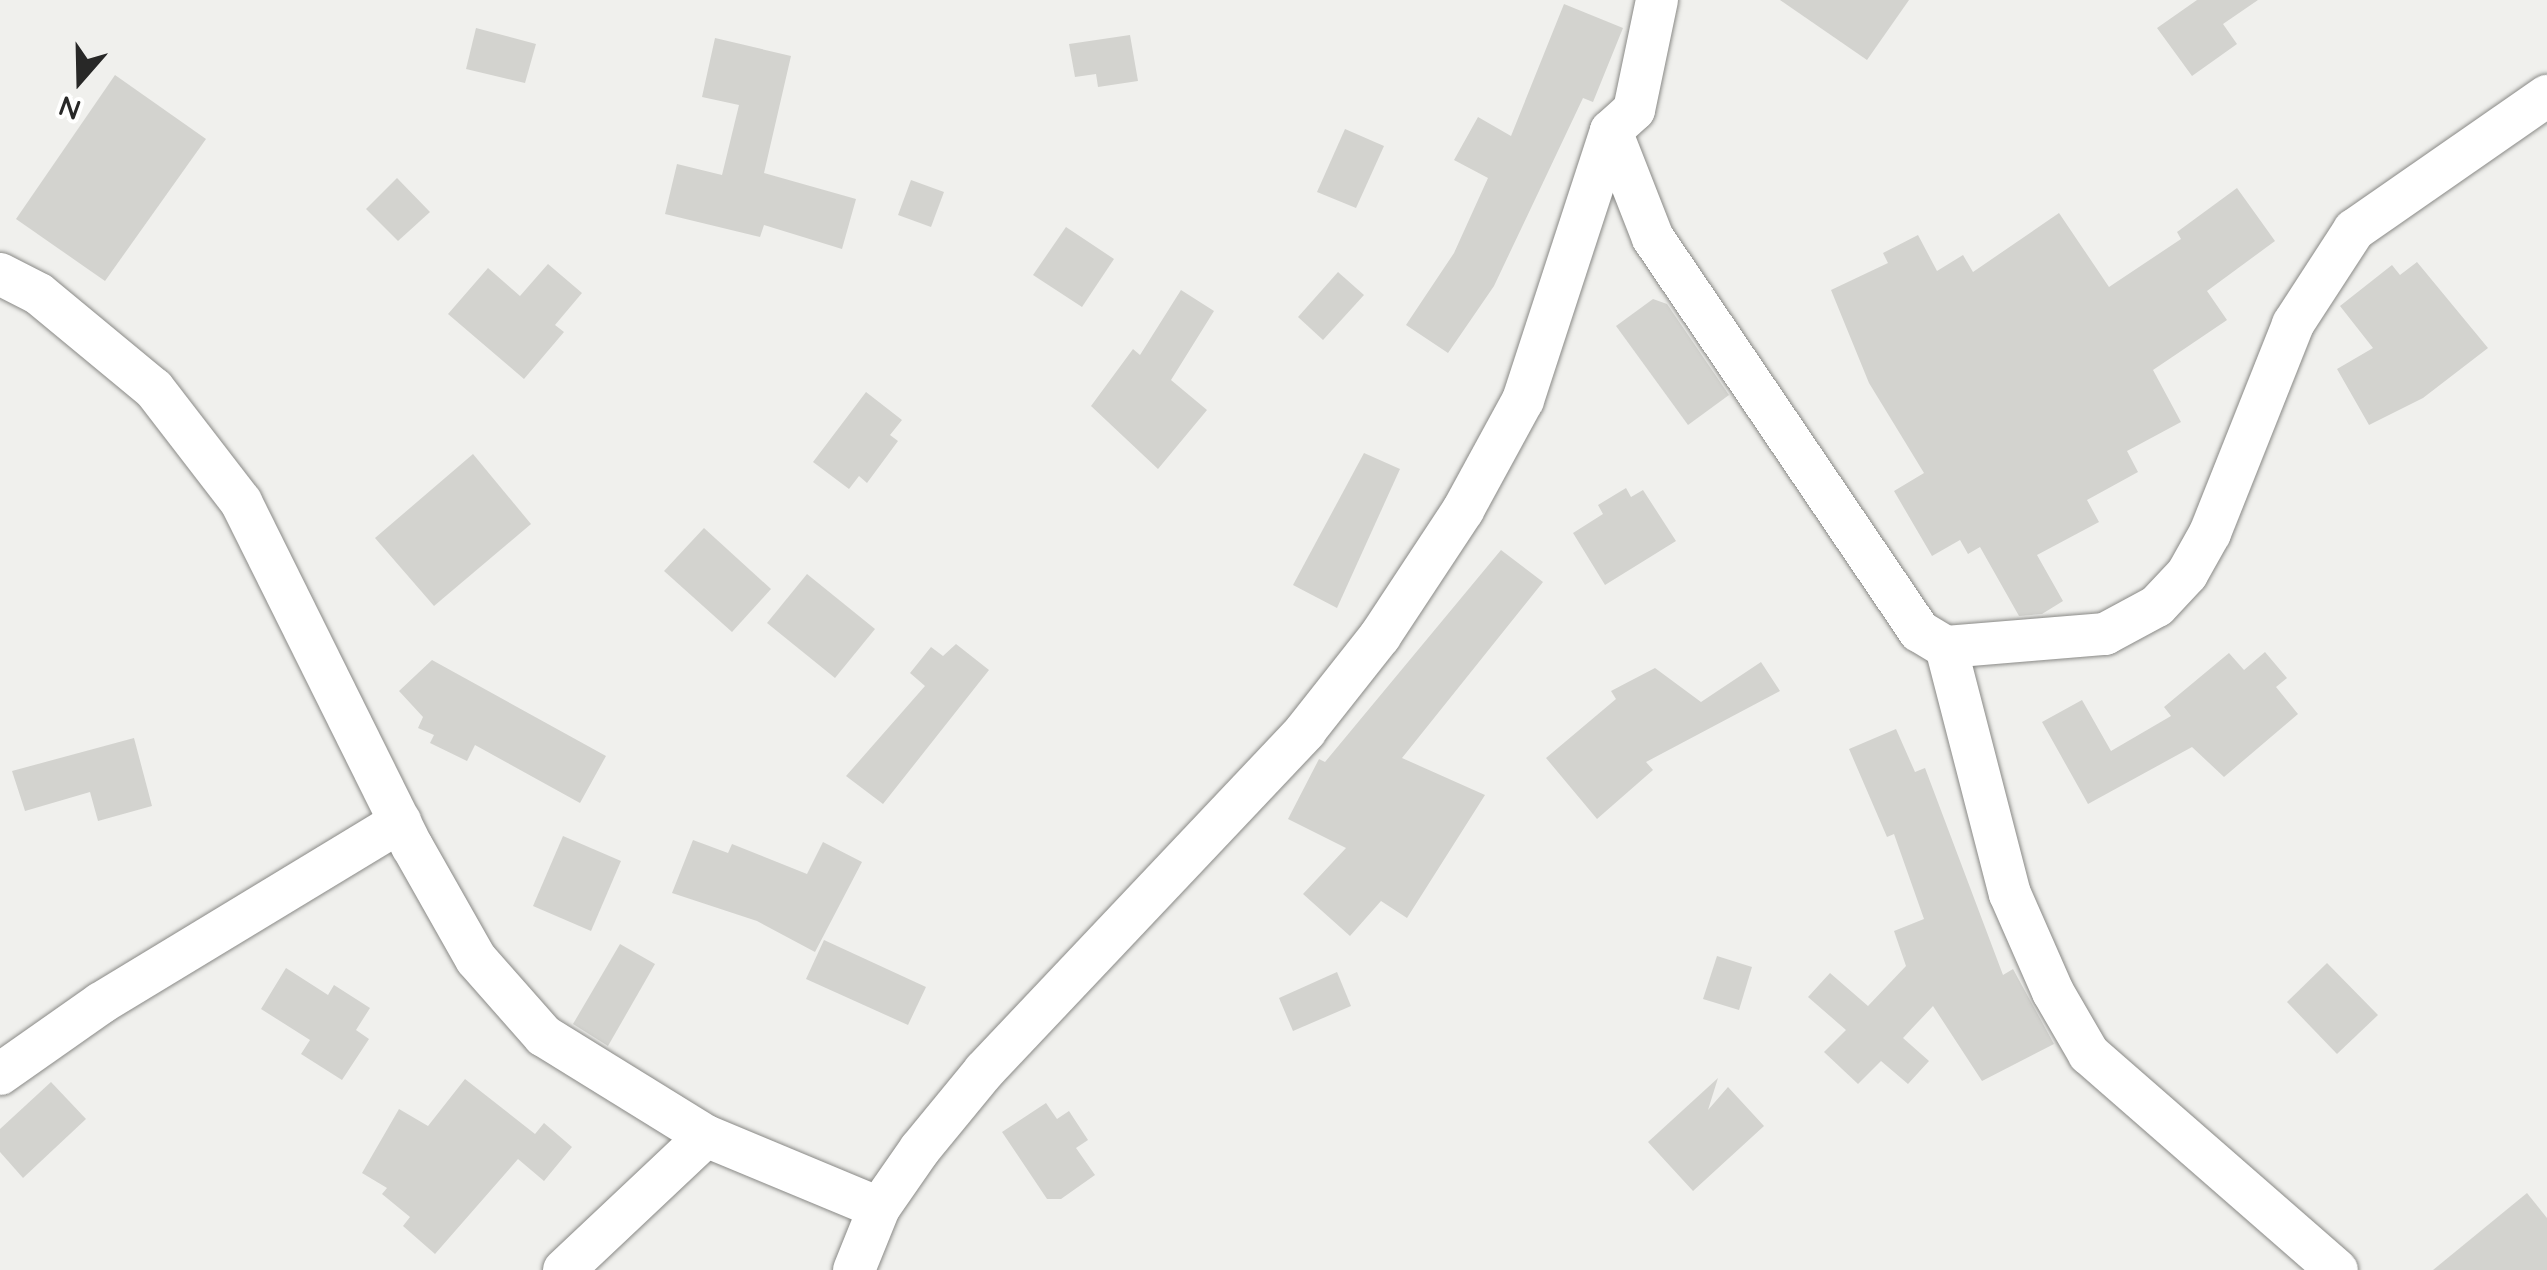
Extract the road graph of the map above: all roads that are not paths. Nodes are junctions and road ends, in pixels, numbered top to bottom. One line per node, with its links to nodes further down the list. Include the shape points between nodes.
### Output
1 (1657, 0): 3 (street, via 1634,110)
2 (2547, 96): 5 (street, via 2394,200 2342,246 2293,324 2210,533 2187,574 2156,606 2106,634)
3 (1612, 131): 5 (street, via 1653,238 1739,372 1919,631); 9 (street, via 1523,400 1463,510 1380,636 1305,731 984,1071)
4 (0, 274): 6 (street, via 39,294 154,389 240,502)
5 (1946, 647): 12 (street, via 2010,894 2052,992 2089,1054)
6 (400, 822): 7 (street, via 102,1003); 8 (street, via 476,959 544,1036)
7 (0, 1074)
8 (706, 1136): 9 (street); 10 (street)
9 (879, 1208): 11 (street)
10 (564, 1270)
11 (854, 1270)
12 (2337, 1270)

